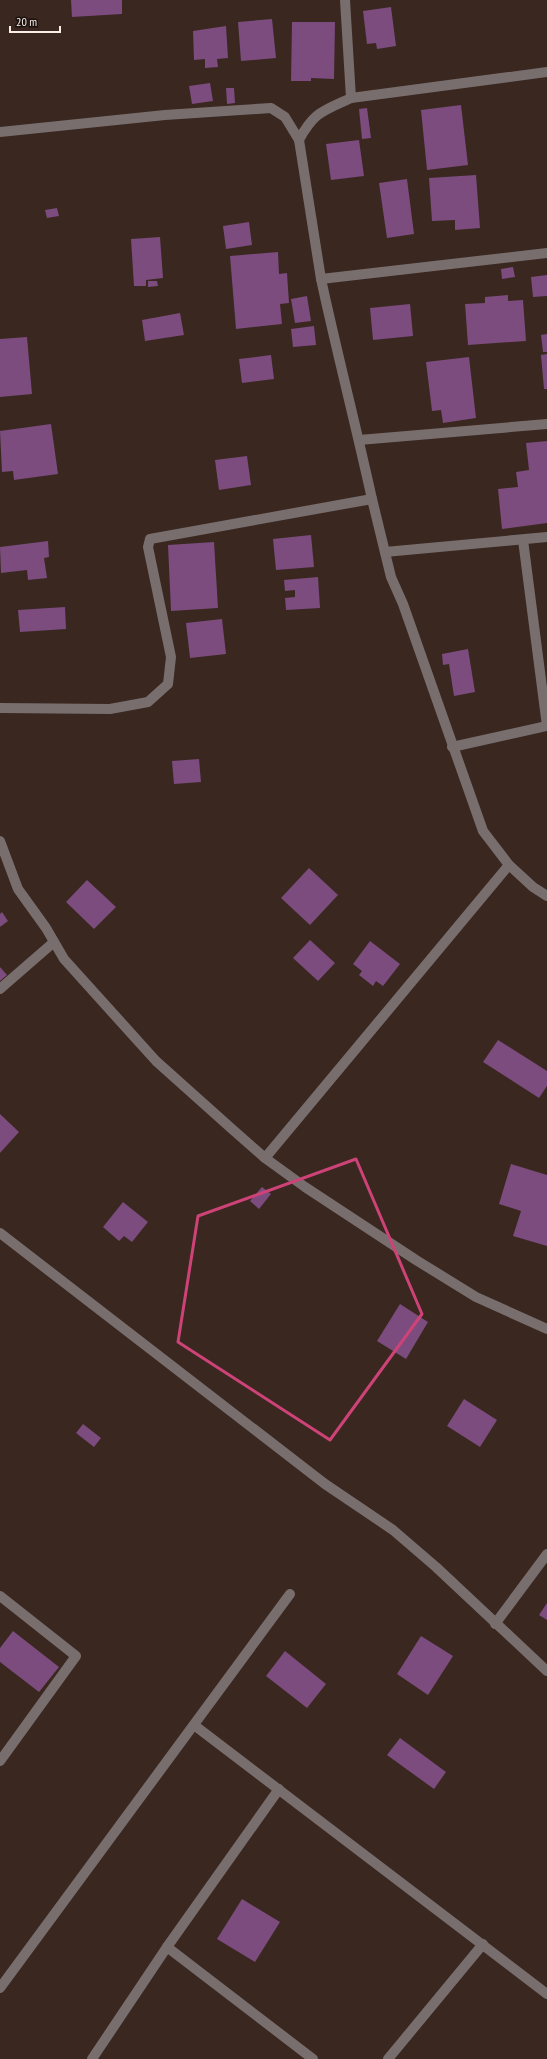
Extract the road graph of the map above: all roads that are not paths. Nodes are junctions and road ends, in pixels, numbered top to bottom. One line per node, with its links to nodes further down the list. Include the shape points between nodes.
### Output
1 (344, 0): 3 (street)
2 (547, 72): 3 (street)
3 (351, 98): 5 (street, via 321,111 308,122)
4 (0, 132): 5 (street, via 165,115 271,108 285,118)
5 (299, 140): 7 (street)
6 (547, 252): 7 (street)
7 (321, 280): 9 (street, via 339,365)
8 (547, 424): 9 (street)
9 (359, 440): 10 (street)
10 (372, 499): 13 (street); 14 (street, via 150,539 148,547 171,657 168,684 148,702 110,709)
11 (547, 537): 12 (street)
12 (524, 540): 13 (street); 15 (street)
13 (385, 552): 16 (street, via 391,577)
14 (0, 708)
15 (547, 726): 16 (street)
16 (452, 747): 18 (street, via 482,830)
17 (0, 841): 20 (street, via 18,888)
18 (510, 865): 19 (street, via 533,887); 22 (street)
19 (547, 896)
20 (54, 942): 21 (street); 22 (street, via 64,960 156,1061)
21 (0, 989)
22 (265, 1158): 24 (street, via 369,1230 476,1297)
23 (0, 1233): 28 (street, via 319,1479 393,1530 436,1566)
24 (547, 1329)
25 (547, 1554): 28 (street)
26 (290, 1594): 30 (street)
27 (0, 1596): 32 (street, via 76,1656)
28 (495, 1624): 29 (street)
29 (547, 1671)
30 (194, 1725): 34 (street); 37 (street)
31 (0, 1743): 32 (street)
32 (8, 1749): 33 (street)
33 (0, 1761)
34 (278, 1789): 35 (street); 36 (street)
35 (483, 1944): 38 (street); 41 (street)
36 (167, 1947): 39 (street); 40 (street)
37 (0, 1988)
38 (547, 1994)
39 (92, 2059)
40 (313, 2059)
41 (388, 2059)

